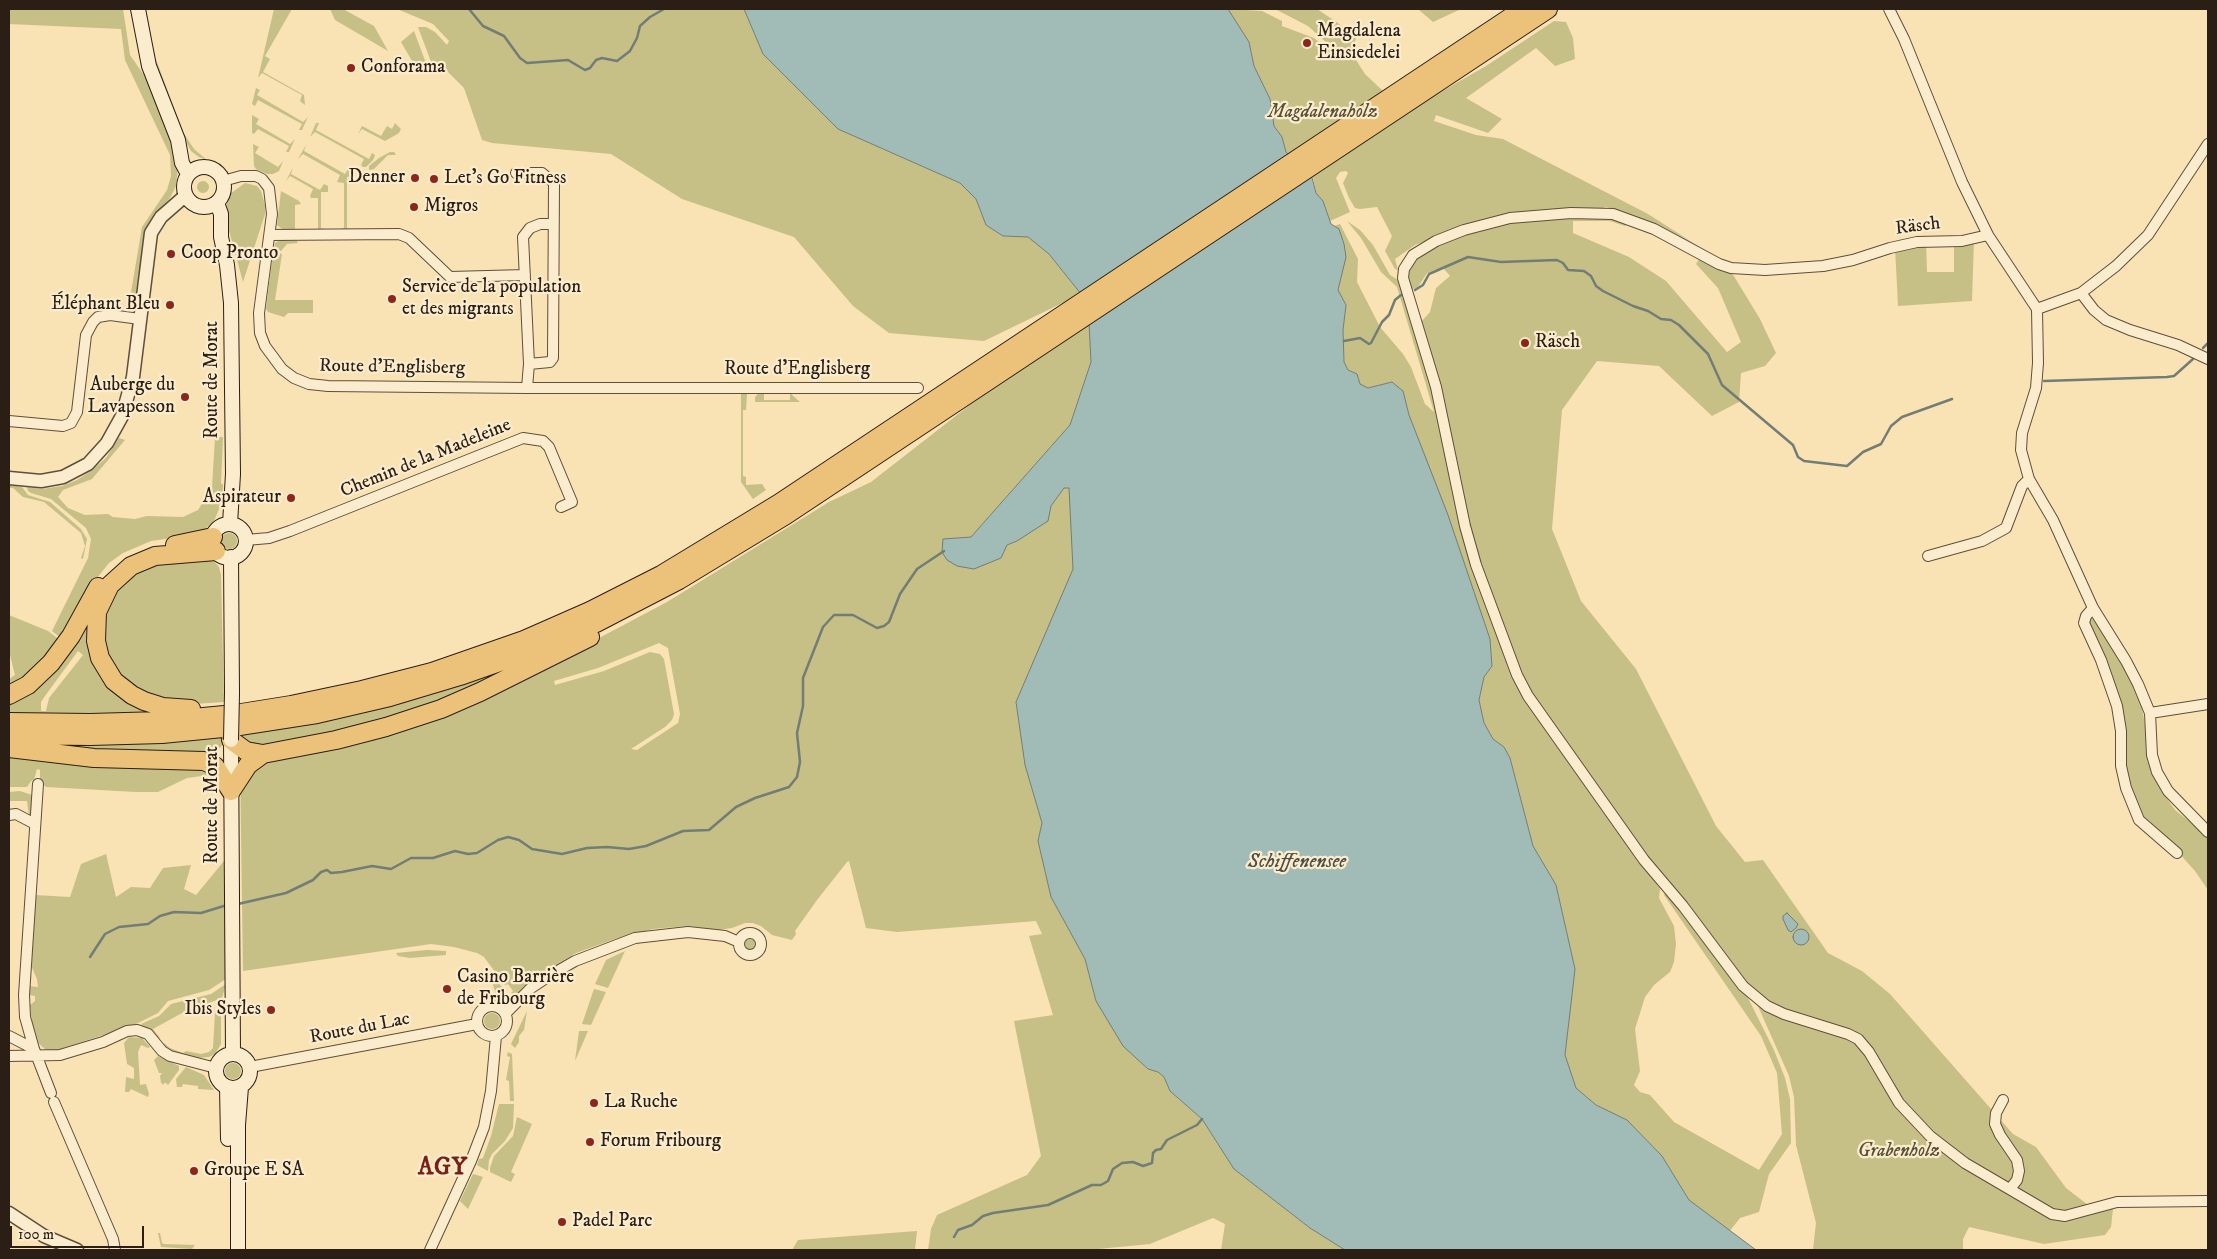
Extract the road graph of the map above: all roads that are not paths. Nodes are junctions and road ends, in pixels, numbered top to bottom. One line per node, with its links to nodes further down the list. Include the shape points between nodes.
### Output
1 (138, 9): 7 (main road, via 149,66 178,140 194,157)
2 (1523, 9): 5 (highway)
3 (1548, 9): 5 (highway)
4 (1889, 9): 14 (street, via 1962,182)
5 (1395, 101): 19 (highway)
6 (2208, 144): 16 (street, via 2148,235)
7 (194, 170): 9 (main road, via 212,168); 10 (main road, via 184,183)
8 (516, 173): 12 (street, via 542,173 554,183)
9 (223, 181): 11 (main road, Route de Morat, via 223,193); 13 (street, Route d'Englisberg, via 256,176 266,183 273,208)
10 (185, 196): 11 (main road, via 194,204); 18 (street, via 161,217 151,233)
11 (211, 205): 28 (main road, Route de Morat, via 221,214 221,238 231,298 233,474)
12 (552, 224): 15 (street, via 530,228 523,237); 21 (street, via 553,358 550,362)
13 (270, 235): 15 (street, via 399,234 409,238 450,276); 22 (street, Route d'Englisberg, via 259,313 260,333 273,359 294,378 328,386)
14 (1988, 235): 17 (street); 61 (street, Räsch, via 1962,241 1917,242 1823,266 1765,270 1719,264 1654,229 1613,214 1510,218 1436,241 1413,255 1404,269 1403,278 1436,387 1465,526 1492,609 1528,696 1644,860 1752,996 1802,1022 1858,1039 1913,1120 1947,1151)
15 (525, 275): 21 (street)
16 (2081, 293): 17 (street); 20 (street, via 2106,320 2178,345)
17 (2037, 309): 26 (street, via 2036,388 2022,432 2021,450)
18 (140, 319): 24 (street, via 110,315 98,317 93,322 86,336 76,412 71,423 63,426); 25 (street, via 126,404 100,453 80,469 63,477 41,481)
19 (1052, 330): 32 (highway, via 786,515); 36 (highway, via 736,530 611,601 524,640 448,667)
20 (2208, 360)
21 (529, 364): 22 (street)
22 (527, 388): 23 (street, Route d'Englisberg)
23 (918, 388)
24 (9, 420)
25 (9, 478)
26 (2029, 479): 31 (street, via 2022,486 2006,528 1982,542); 33 (street, via 2053,520)
27 (561, 507): 29 (street, Chemin de la Madeleine, via 572,502 549,447 543,441 523,438 290,531 269,538)
28 (230, 524): 29 (main road, via 242,531); 30 (main road, via 219,527)
29 (246, 540): 30 (main road, via 240,553)
30 (220, 548): 34 (highway, via 147,549 126,558 94,593 71,636 51,663 28,685); 36 (highway, via 155,556 120,574 103,597 97,612 96,641 100,658 107,672 122,688 144,702 163,708 181,710 260,703); 40 (main road, Route de Morat, bridge, via 232,693)
31 (1928, 556)
32 (708, 563): 39 (highway, via 639,602 551,642 452,679 366,703 277,721 186,732); 42 (highway, via 618,622 498,684 415,718 336,740)
33 (2093, 608): 37 (street, via 2126,661); 48 (street, via 2084,623 2118,706 2121,766 2126,788 2139,820)
34 (9, 695)
35 (2208, 704): 37 (street)
36 (291, 705): 38 (highway, via 161,721)
37 (2150, 713): 47 (street, via 2152,755 2157,772 2168,791)
38 (9, 722)
39 (9, 735)
40 (231, 740): 42 (highway, via 246,751); 44 (main road, Route de Morat)
41 (9, 748): 44 (highway, via 94,758 211,763)
42 (263, 754): 44 (highway, via 248,765)
43 (38, 784): 46 (street)
44 (232, 791): 55 (main road, Route de Morat)
45 (9, 814): 46 (street, via 16,814)
46 (35, 824): 54 (street, via 24,995 25,1017)
47 (2208, 832)
48 (2177, 853)
49 (739, 942): 50 (street, via 725,936 688,932 635,938 575,961 549,976 531,988)
50 (506, 1013): 51 (street, via 497,1006 486,1007 478,1016); 53 (street, via 507,1025)
51 (477, 1024): 53 (street, via 484,1034); 57 (street, Route du Lac)
52 (9, 1036): 54 (street)
53 (496, 1036): 68 (street, via 484,1127)
54 (36, 1053): 56 (street); 58 (street, via 60,1055 138,1030 148,1034 170,1056); 65 (street)
55 (233, 1054): 57 (main road, via 244,1057); 58 (main road, via 222,1058)
56 (9, 1056)
57 (250, 1067): 59 (main road, via 248,1080)
58 (216, 1068): 59 (main road, via 217,1078)
59 (234, 1087): 66 (main road); 67 (main road, via 238,1125)
60 (2003, 1100): 61 (street, via 1996,1113 1996,1124 2017,1160 2019,1171)
61 (2010, 1189): 62 (street, Räsch, via 2052,1214 2065,1216 2109,1203)
62 (2208, 1201)
63 (9, 1212): 64 (street, via 44,1236)
64 (77, 1250)
65 (115, 1250)
66 (228, 1250)
67 (238, 1250)
68 (430, 1250)

